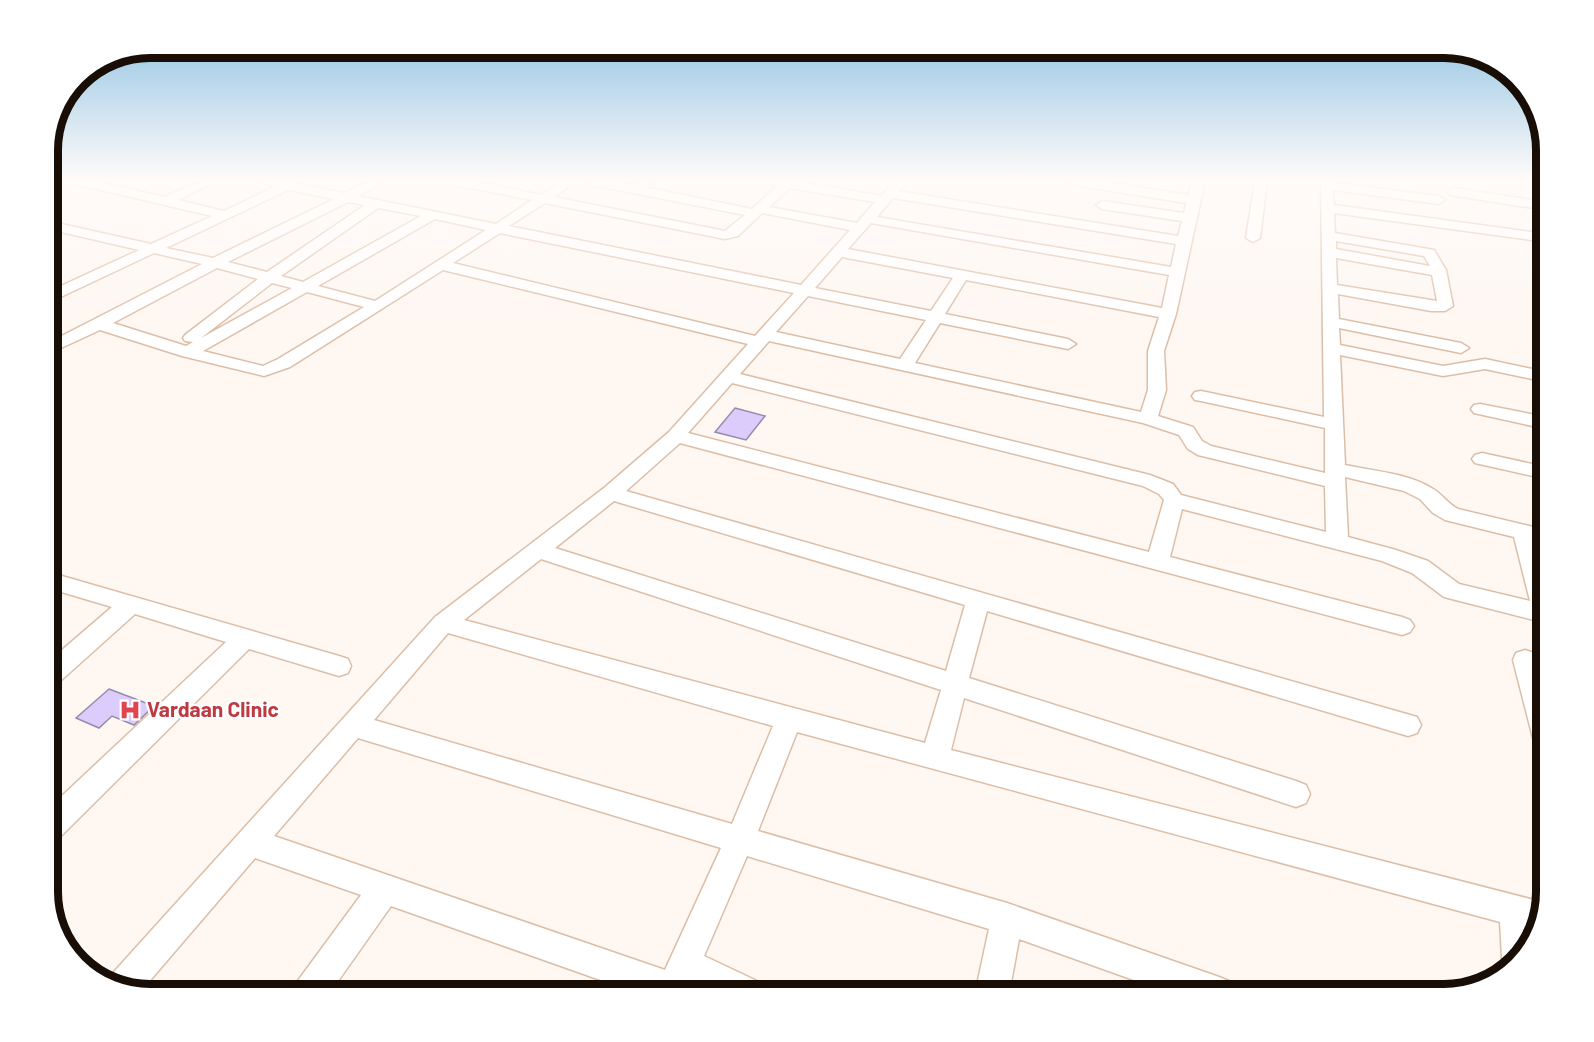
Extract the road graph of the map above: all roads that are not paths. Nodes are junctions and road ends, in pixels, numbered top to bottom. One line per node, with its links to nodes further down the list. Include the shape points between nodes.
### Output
1 (67, 230): 20 (street)
2 (194, 230): 20 (street)
3 (282, 230): 22 (street)
4 (338, 230): 26 (street)
5 (407, 230): 27 (street)
6 (496, 230): 23 (street); 30 (street)
7 (698, 230): 8 (street, via 725,235)
8 (738, 230)
9 (860, 230): 21 (street)
10 (902, 230): 24 (street)
11 (1107, 230): 18 (street)
12 (1186, 230): 18 (street)
13 (1254, 230): 17 (street)
14 (1329, 230): 19 (street)
15 (1485, 230): 16 (street)
16 (1536, 237)
17 (1253, 238)
18 (1184, 241): 24 (street)
19 (1329, 244): 29 (street); 29 (street, via 1438,272 1444,306)
20 (151, 250): 22 (street); 28 (street)
21 (839, 252): 25 (street); 30 (street)
22 (215, 263): 26 (street); 35 (street)
23 (441, 265): 31 (street); 36 (street)
24 (1177, 272): 32 (street)
25 (962, 275): 32 (street); 33 (street)
26 (270, 277): 27 (street); 41 (street)
27 (304, 286): 31 (street); 41 (street)
28 (59, 288)
29 (1330, 288): 34 (street)
30 (805, 292): 33 (street); 36 (street)
31 (377, 306): 41 (street, via 284,363 264,371)
32 (1168, 314): 47 (street, via 1156,351 1157,390)
33 (936, 318): 38 (street); 42 (street)
34 (1332, 322): 39 (street); 40 (street)
35 (99, 324): 37 (street); 41 (street)
36 (763, 339): 42 (street); 44 (street)
37 (59, 344)
38 (1068, 344)
39 (1332, 348): 43 (street, via 1455,372 1485,364); 49 (street)
40 (1461, 348)
41 (183, 350)
42 (905, 365): 47 (street)
43 (1536, 375)
44 (729, 377): 50 (street); 55 (street, via 1150,481 1166,489)
45 (1201, 396): 49 (street)
46 (1480, 409): 48 (street)
47 (1148, 419): 53 (street, via 1186,431 1195,445 1205,451)
48 (1536, 421)
49 (1334, 425): 53 (street)
50 (676, 436): 54 (street); 60 (street)
51 (1482, 459): 52 (street)
52 (1536, 471)
53 (1336, 475): 56 (street, via 1410,486 1423,491 1452,515); 58 (street)
54 (611, 493): 59 (street); 63 (street)
55 (1174, 500): 58 (street); 60 (street)
56 (1522, 532): 57 (street); 61 (street)
57 (1536, 535)
58 (1337, 542): 65 (street, via 1415,565 1452,591)
59 (538, 550): 66 (street); 72 (street)
60 (1157, 563): 67 (street)
61 (1536, 581)
62 (59, 583): 64 (street)
63 (978, 600): 72 (street); 76 (street)
64 (131, 604): 68 (street); 71 (street)
65 (1536, 611)
66 (442, 623): 74 (street); 75 (street)
67 (1402, 626)
68 (244, 638): 70 (street); 79 (street)
69 (1525, 660): 73 (street)
70 (339, 666)
71 (59, 667)
72 (955, 684): 77 (street); 78 (street)
73 (1536, 701)
74 (789, 719): 77 (street); 80 (street)
75 (353, 725): 80 (street); 81 (street)
76 (1408, 725)
77 (935, 757): 83 (street)
78 (1296, 794)
79 (59, 819)
80 (739, 841): 84 (street); 87 (street)
81 (249, 842): 82 (street); 86 (street)
82 (385, 888): 87 (street); 88 (street)
83 (1526, 914): 85 (street)
84 (1007, 920): 89 (street); 90 (street)
85 (1521, 940)
86 (129, 980)
87 (676, 982)
88 (316, 984)
89 (994, 984)
90 (1191, 984)

